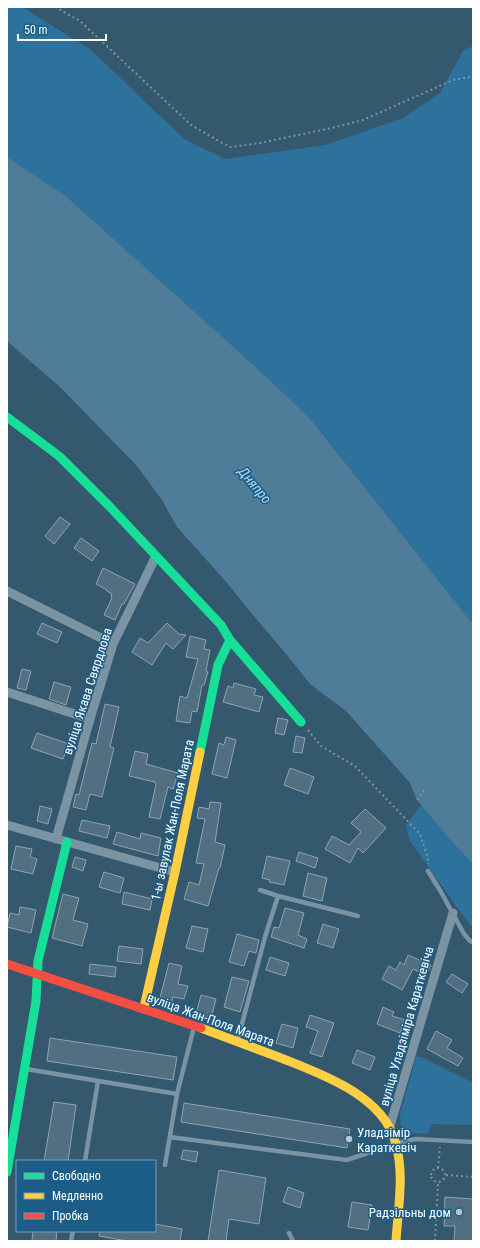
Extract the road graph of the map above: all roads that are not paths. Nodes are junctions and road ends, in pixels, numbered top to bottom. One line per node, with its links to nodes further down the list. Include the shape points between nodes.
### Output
1 (7, 418): 2 (street, via 59,456)
2 (156, 556): 4 (street, via 221,625); 5 (street, вуліца Якава Свярдлова)
3 (7, 591): 5 (street)
4 (230, 640): 8 (street); 12 (street, 1-ы завулак Жан-Поля Марата, via 218,665)
5 (113, 644): 7 (street, вуліца Якава Свярдлова)
6 (7, 692): 7 (street)
7 (90, 719): 10 (street, вуліца Якава Свярдлова)
8 (301, 722)
9 (7, 825): 10 (street)
10 (56, 839): 11 (street)
11 (67, 842): 12 (street); 20 (street, via 38,961)
12 (175, 872): 21 (street, 1-ы завулак Жан-Поля Марата)
13 (428, 872): 16 (lane)
14 (260, 890): 15 (lane)
15 (278, 896): 17 (lane); 23 (lane)
16 (453, 913): 18 (lane, via 464,934); 27 (street, вуліца Уладзіміра Караткевіча)
17 (358, 916)
18 (473, 942)
19 (7, 964): 20 (street, вуліца Жан-Поля Марата)
20 (38, 974): 21 (street, вуліца Жан-Поля Марата); 24 (street)
21 (144, 1007): 22 (street, вуліца Жан-Поля Марата)
22 (194, 1026): 23 (street, вуліца Жан-Поля Марата); 26 (lane)
23 (238, 1041): 27 (street, вуліца Жан-Поля Марата, via 332,1079 360,1097)
24 (25, 1068): 25 (lane); 33 (street)
25 (98, 1081): 26 (lane); 31 (lane)
26 (177, 1094): 28 (lane)
27 (390, 1126): 30 (street, вуліца Уладзіміра Караткевіча)
28 (170, 1136): 30 (lane, via 348,1160); 32 (lane)
29 (473, 1142): 30 (lane, via 416,1139)
30 (396, 1143): 36 (street, вуліца Уладзіміра Караткевіча, via 400,1158 400,1176)
31 (85, 1160)
32 (165, 1165)
33 (7, 1172)
34 (288, 1233): 35 (lane)
35 (293, 1241)
36 (396, 1241)

